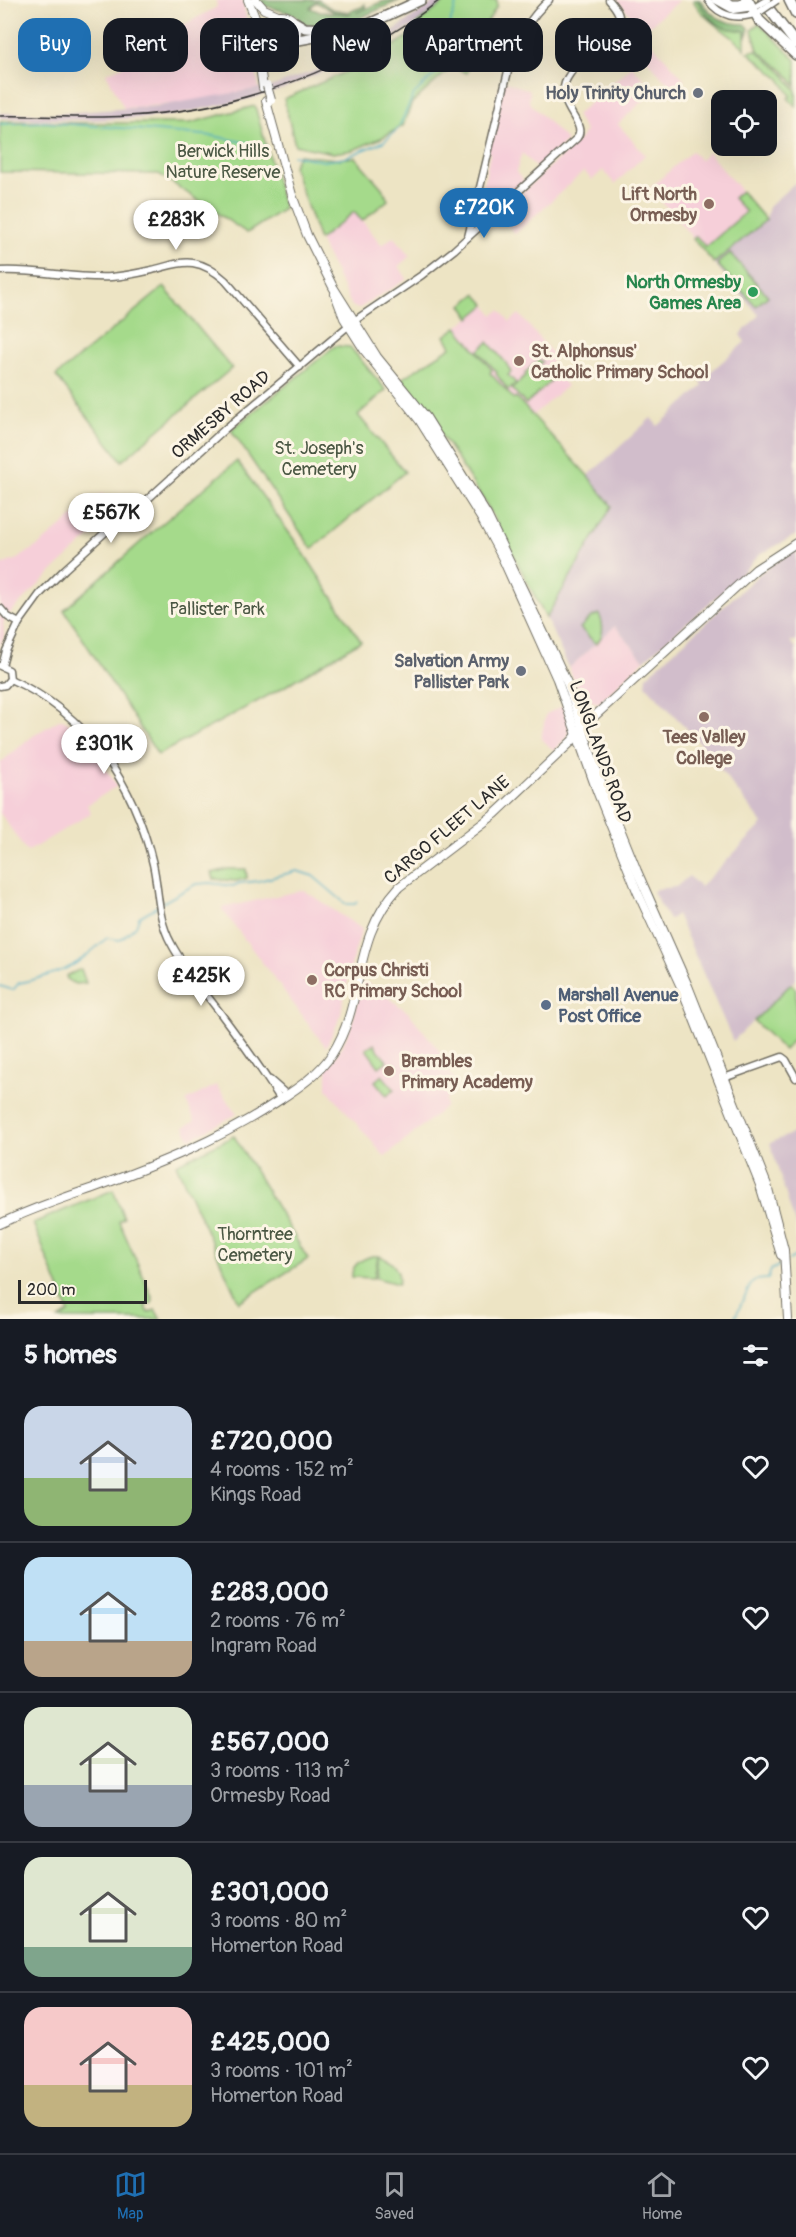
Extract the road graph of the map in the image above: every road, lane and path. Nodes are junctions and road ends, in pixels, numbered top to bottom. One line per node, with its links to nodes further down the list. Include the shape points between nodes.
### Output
1 (248, 0): 13 (main road)
2 (256, 0): 12 (main road)
3 (409, 0): 16 (highway, via 350,26 321,30)
4 (421, 0): 18 (highway, via 358,29)
5 (549, 0): 24 (street, via 529,21 517,43)
6 (609, 0): 25 (street, ORMESBY ROAD, via 619,13 618,29 573,70 565,84 564,100 581,130 577,138)
7 (708, 0): 11 (street, via 726,15 743,17)
8 (718, 0): 11 (highway)
9 (769, 0): 11 (street, bridge); 17 (highway)
10 (777, 0): 11 (street, bridge)
11 (754, 6): 19 (highway); 20 (highway, via 769,31)
12 (278, 15): 14 (main road, LONGLANDS ROAD); 15 (main road)
13 (256, 18)
14 (273, 18)
15 (290, 18)
16 (299, 24)
17 (796, 35)
18 (299, 40)
19 (796, 44)
20 (796, 56)
21 (261, 72): 23 (main road, LONGLANDS ROAD)
22 (264, 72): 23 (main road, LONGLANDS ROAD)
23 (265, 87): 28 (main road, LONGLANDS ROAD, bridge, via 292,195 338,303)
24 (473, 213): 25 (street); 26 (street)
25 (483, 224): 26 (street, ORMESBY ROAD)
26 (468, 238): 28 (street, ORMESBY ROAD)
27 (0, 271): 29 (street, via 111,277 178,263 203,265 225,280)
28 (351, 323): 29 (street, ORMESBY ROAD); 36 (main road, LONGLANDS ROAD, via 379,371 420,421 481,518)
29 (300, 368): 32 (street, ORMESBY ROAD, via 65,569)
30 (796, 543): 36 (main road, CARGO FLEET LANE, via 738,584)
31 (0, 608): 32 (street)
32 (19, 623): 33 (street, ORMESBY ROAD)
33 (1, 666): 34 (street, via 9,670)
34 (10, 680): 35 (street); 39 (street, via 62,711 87,734 117,773 144,831 168,938)
35 (0, 686)
36 (579, 732): 38 (main road, LONGLANDS ROAD, via 622,854); 39 (main road, CARGO FLEET LANE, via 495,814 388,899 368,939 352,1008 340,1039 318,1071)
37 (796, 1078): 38 (street, via 783,1057)
38 (721, 1079): 41 (main road, LONGLANDS ROAD); 41 (main road, LONGLANDS ROAD, via 767,1185)
39 (284, 1097): 40 (main road, CARGO FLEET LANE, via 169,1157)
40 (0, 1224)
41 (784, 1261): 42 (main road)
42 (788, 1319)

